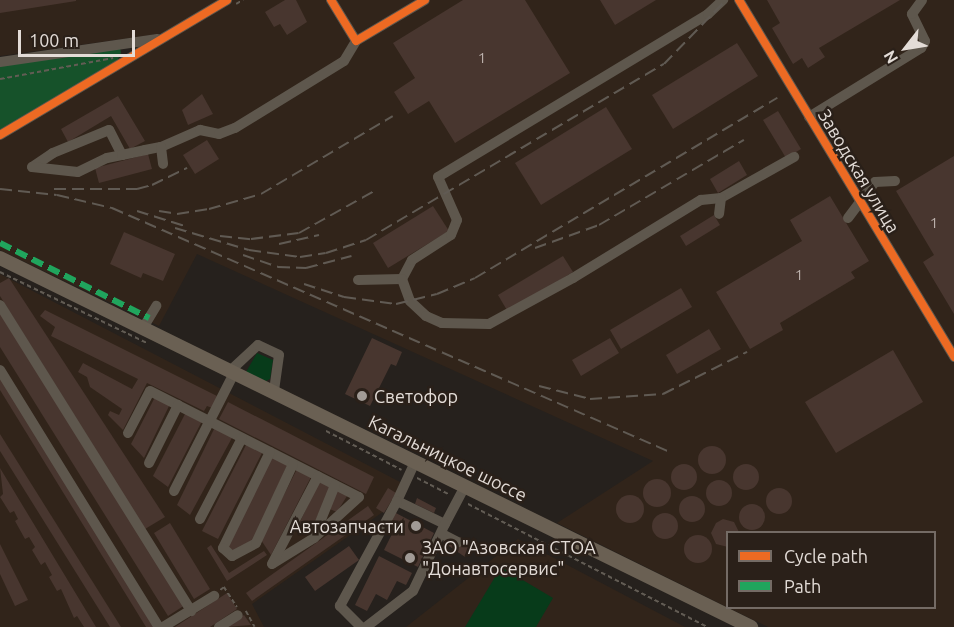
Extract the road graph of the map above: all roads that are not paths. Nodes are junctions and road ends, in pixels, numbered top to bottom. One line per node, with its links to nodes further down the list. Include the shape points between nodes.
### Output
1 (227, 0): 7 (street)
2 (331, 0): 8 (street)
3 (425, 0): 8 (street)
4 (723, 0): 22 (street, via 708,14 438,177 456,220 451,235 412,260)
5 (739, 0): 10 (street, Заводская улица)
6 (922, 0): 10 (street, via 912,14 925,41 921,48)
7 (163, 38): 9 (street); 11 (street)
8 (356, 41): 12 (street, via 344,61 235,128 219,134 200,130)
9 (0, 62)
10 (809, 117): 18 (street, Заводская улица)
11 (0, 135)
12 (161, 147): 13 (street); 15 (street)
13 (122, 155): 13 (street, via 110,130 53,153 32,167 78,172)
14 (794, 156): 17 (street)
15 (163, 164)
16 (895, 182): 18 (street, via 875,183)
17 (721, 198): 19 (street); 22 (street, via 701,200 489,324 442,323 426,316 410,302)
18 (861, 202): 20 (street); 27 (street, Заводская улица)
19 (719, 214)
20 (848, 218)
21 (0, 258): 26 (main road, Кагальницкое шоссе)
22 (402, 279): 23 (street)
23 (358, 280)
24 (0, 305): 49 (street)
25 (156, 306): 26 (street)
26 (143, 328): 29 (main road, Кагальницкое шоссе)
27 (954, 357)
28 (0, 370): 51 (street)
29 (232, 372): 30 (main road, Кагальницкое шоссе); 30 (street, via 258,345 279,355); 32 (street)
30 (274, 392): 38 (main road, Кагальницкое шоссе)
31 (178, 405): 32 (street); 33 (street, via 150,391); 36 (street)
32 (210, 422): 34 (street); 42 (street)
33 (128, 433)
34 (242, 438): 35 (street); 44 (street)
35 (270, 452): 37 (street); 37 (street, via 223,548 232,556 256,543)
36 (149, 463)
37 (293, 464): 39 (street)
38 (413, 468): 41 (main road, Кагальницкое шоссе); 43 (street)
39 (318, 476): 40 (street); 46 (street, via 272,564)
40 (335, 485): 46 (street); 46 (street, via 359,497)
41 (465, 486): 45 (street); 54 (main road, Кагальницкое шоссе)
42 (174, 491)
43 (397, 501): 45 (street); 53 (street, via 340,606)
44 (200, 519)
45 (444, 529): 47 (street); 53 (street, via 413,591)
46 (314, 538)
47 (458, 542)
48 (214, 596): 49 (street)
49 (191, 610): 51 (street)
50 (238, 615): 52 (street)
51 (161, 627)
52 (219, 627)
53 (363, 627)
54 (751, 627)

